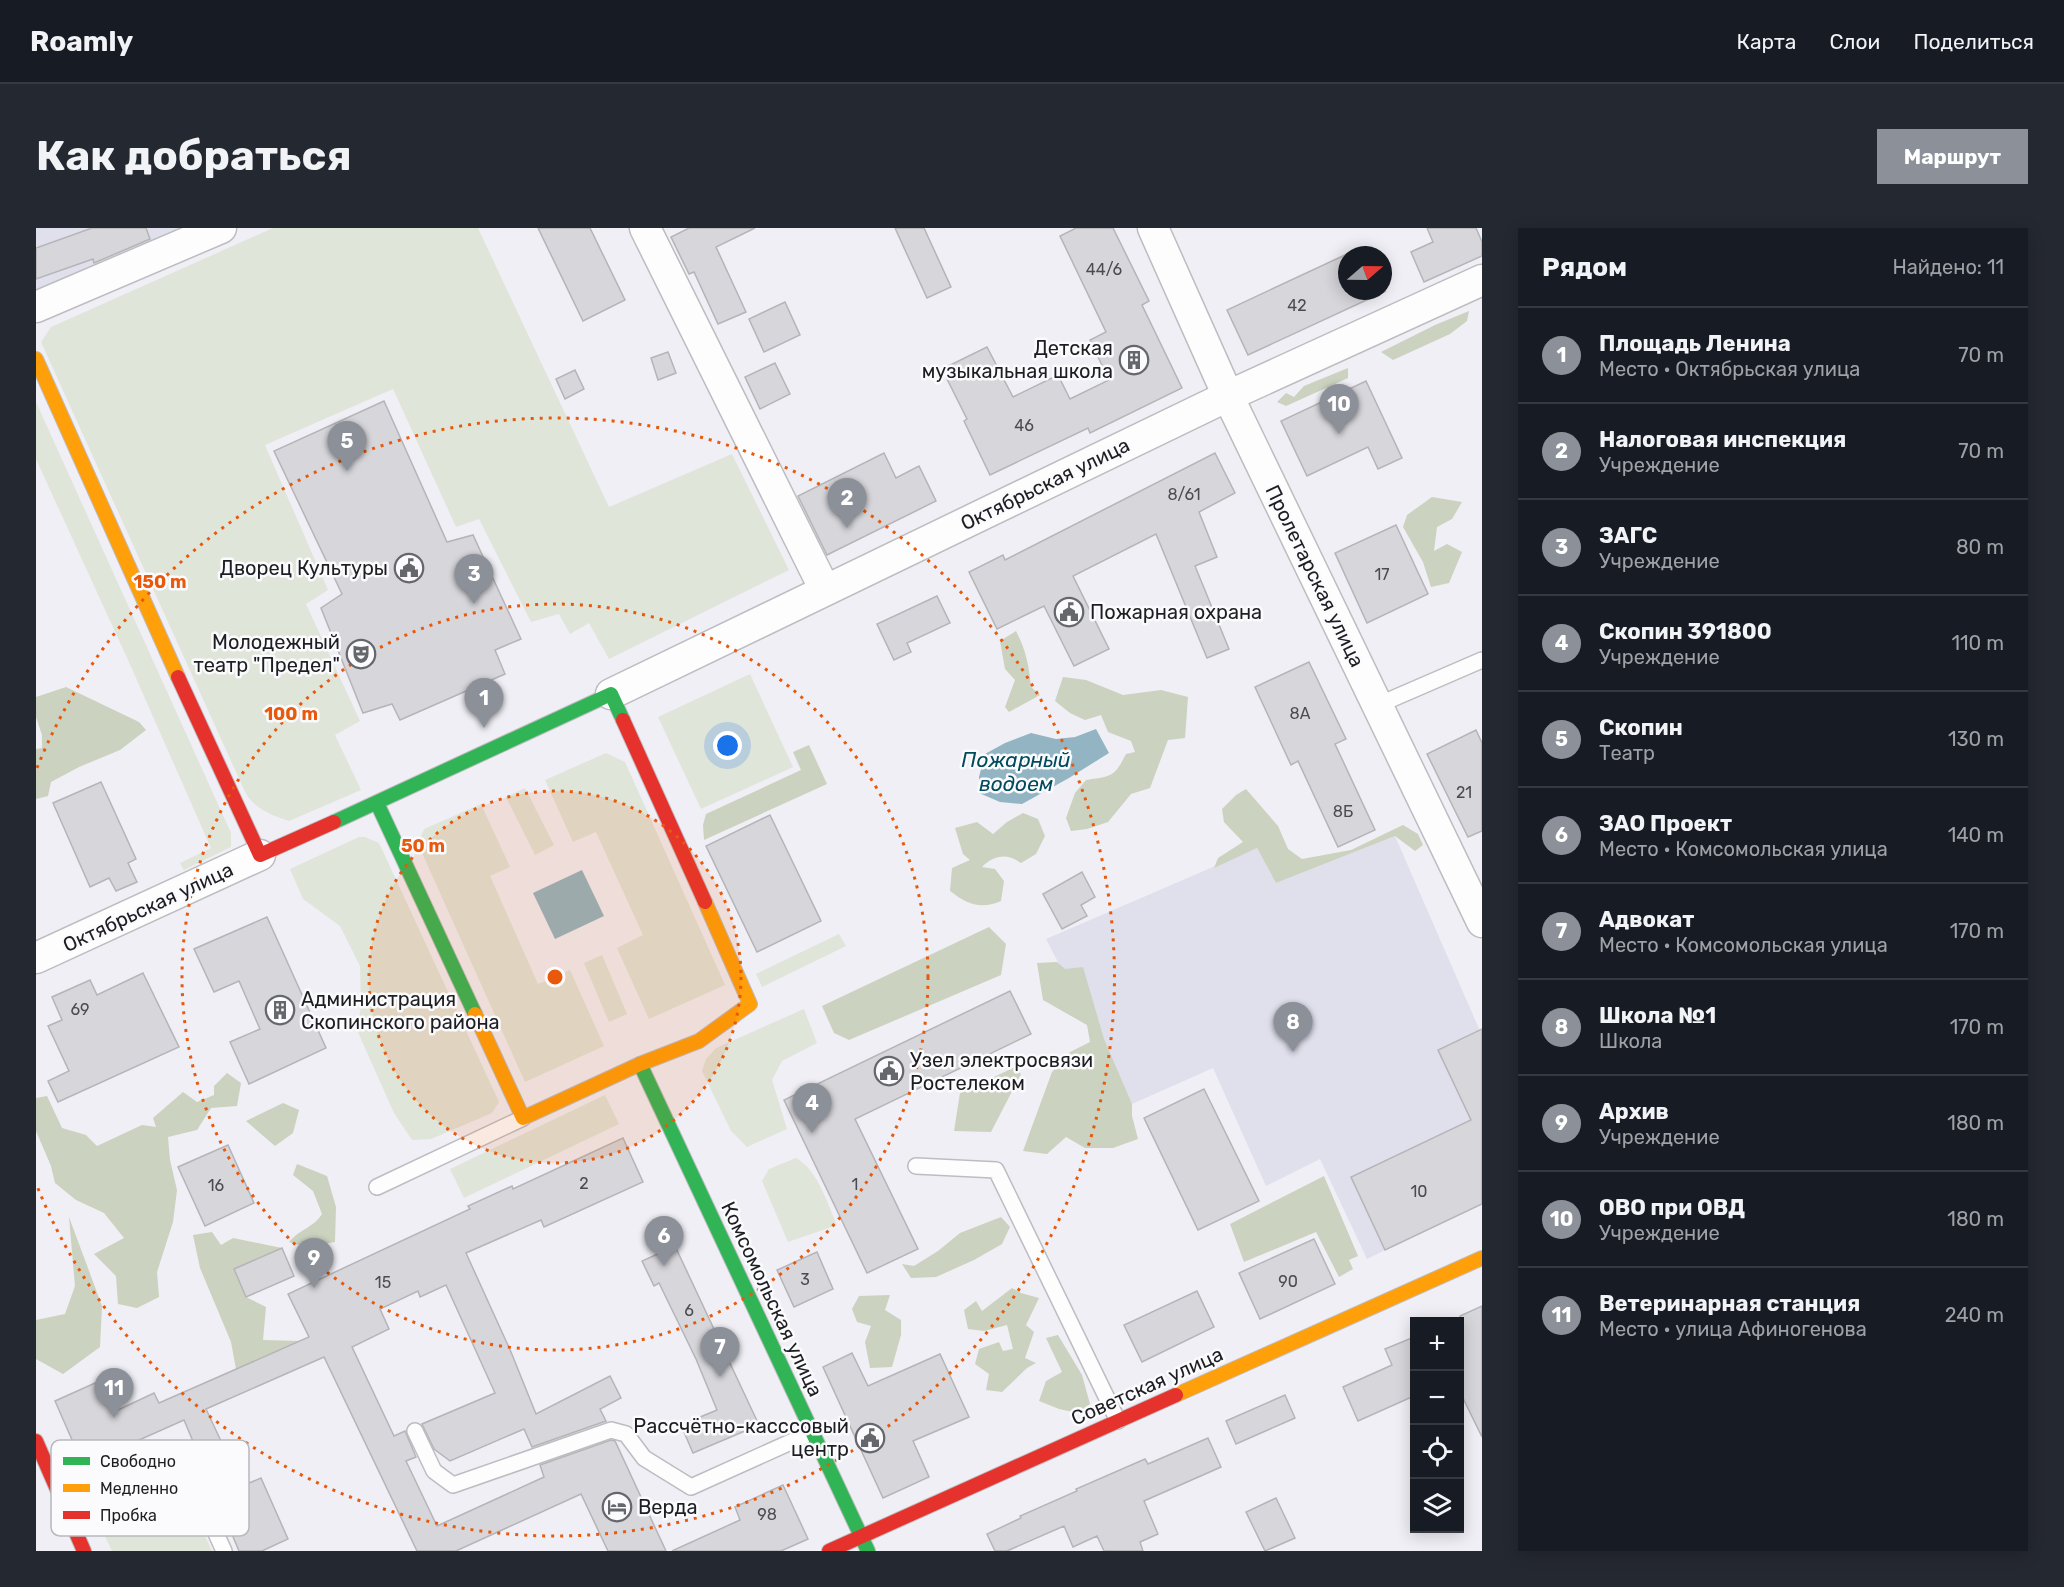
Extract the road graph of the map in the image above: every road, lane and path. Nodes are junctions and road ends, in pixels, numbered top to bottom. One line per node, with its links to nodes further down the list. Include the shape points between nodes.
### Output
1 (221, 228): 5 (street)
2 (645, 228): 8 (street)
3 (1153, 228): 7 (street, Пролетарская улица)
4 (1482, 280): 7 (street, Октябрьская улица)
5 (36, 307)
6 (36, 359): 13 (street)
7 (1228, 396): 8 (street, Октябрьская улица); 11 (street, Пролетарская улица)
8 (825, 590): 10 (street, Октябрьская улица)
9 (1482, 660): 11 (lane)
10 (611, 694): 12 (street); 16 (street, via 750,1004 699,1041)
11 (1378, 705): 14 (street, Пролетарская улица)
12 (377, 803): 13 (street); 17 (street)
13 (260, 855): 15 (street, Октябрьская улица)
14 (1482, 922)
15 (36, 958)
16 (640, 1064): 17 (street); 23 (street, Комсомольская улица)
17 (523, 1118): 19 (lane)
18 (916, 1166): 21 (lane, via 996,1170)
19 (377, 1187)
20 (1482, 1258): 21 (street, Советская улица)
21 (1118, 1421): 28 (street, Советская улица)
22 (415, 1431): 23 (lane, via 434,1471 453,1485 611,1430 626,1434 644,1458 691,1487)
23 (813, 1432): 28 (street, Комсомольская улица)
24 (36, 1441): 25 (street)
25 (51, 1475)
26 (78, 1536): 29 (street)
27 (217, 1536): 30 (lane)
28 (861, 1536): 31 (street, Советская улица); 32 (street, Комсомольская улица)
29 (84, 1551)
30 (224, 1551)
31 (829, 1551)
32 (868, 1551)

